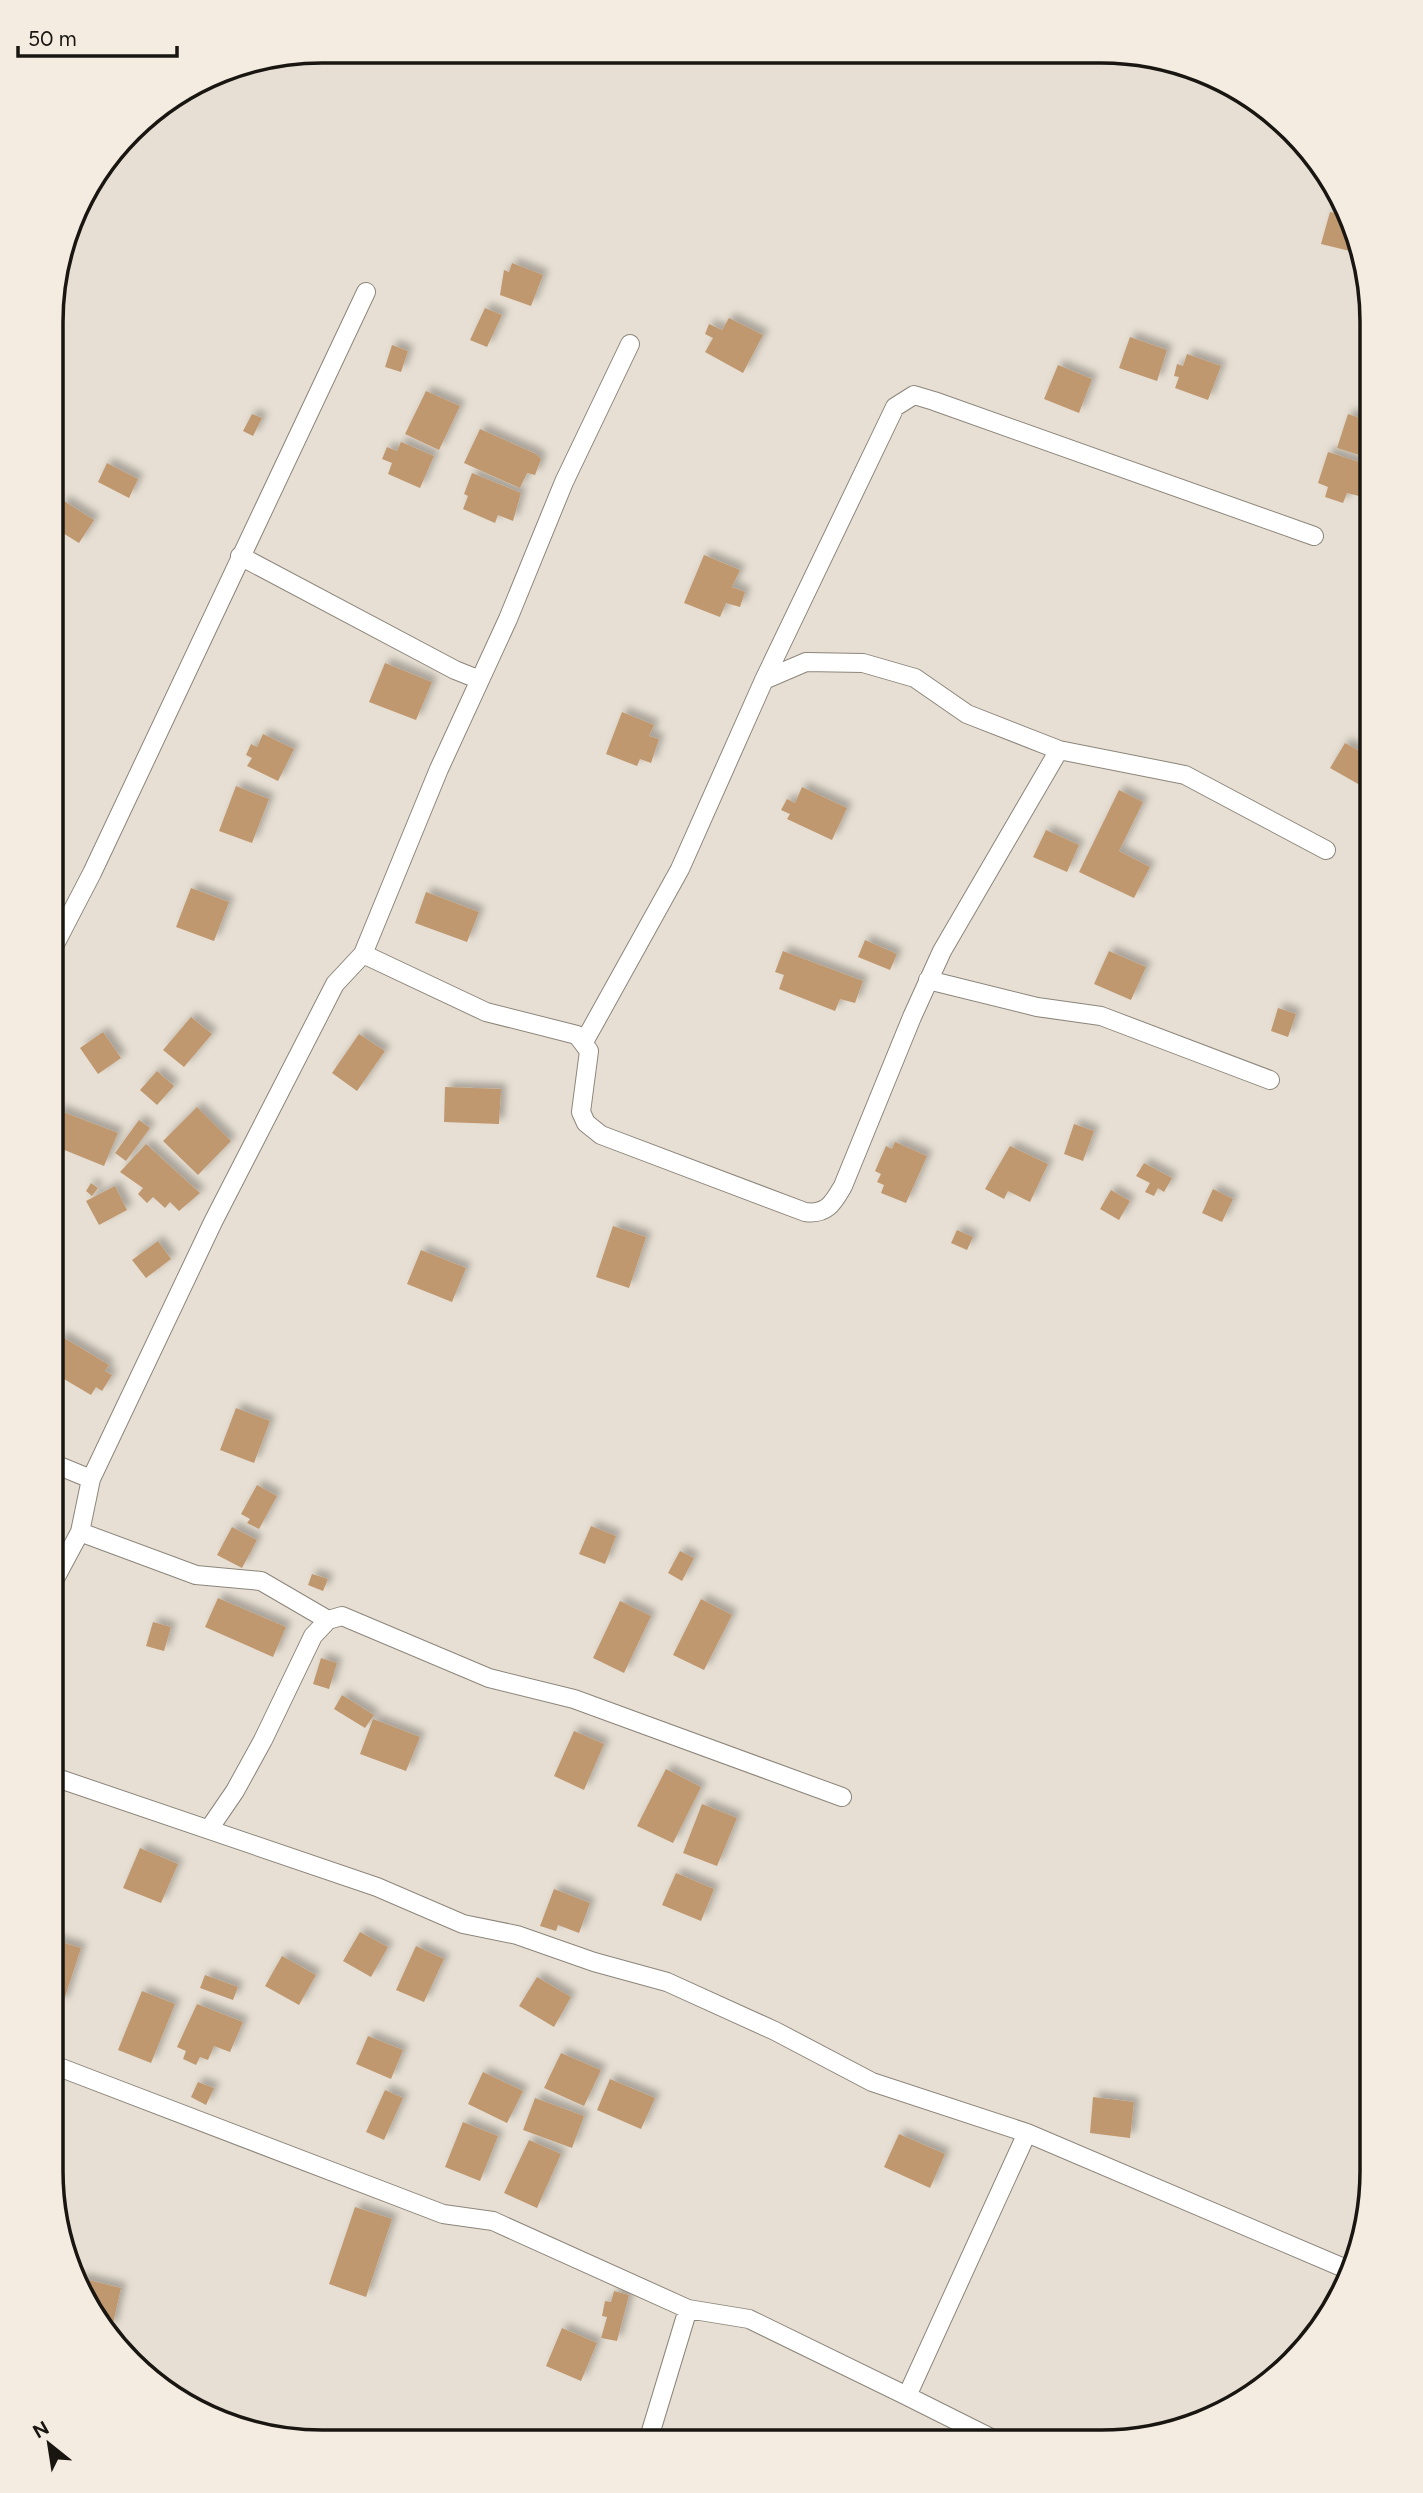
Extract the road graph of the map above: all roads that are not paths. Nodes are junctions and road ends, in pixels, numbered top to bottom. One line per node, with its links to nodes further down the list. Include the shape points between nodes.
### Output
1 (366, 292): 4 (street)
2 (630, 344): 5 (street, via 564,482)
3 (1314, 536): 6 (street, via 914,395 895,407)
4 (240, 556): 5 (street); 9 (street)
5 (480, 680): 10 (street)
6 (764, 680): 7 (street, via 806,662 863,663 915,678 967,713); 12 (street, via 680,869)
7 (1059, 750): 8 (street, via 1185,775); 11 (street)
8 (1326, 850)
9 (63, 929)
10 (363, 954): 12 (street, via 486,1012 564,1031); 15 (street, via 335,984 321,1010)
11 (928, 980): 12 (street, via 844,1186 832,1206 815,1213 601,1135 581,1112 589,1051); 13 (street, via 1037,1007 1101,1016)
12 (584, 1042)
13 (1270, 1080)
14 (63, 1468): 15 (street)
15 (90, 1479): 16 (street)
16 (79, 1532): 17 (street); 18 (street, via 196,1575 261,1581)
17 (63, 1563)
18 (328, 1620): 20 (street, via 342,1616 489,1678 574,1699); 21 (street, via 313,1636 263,1740)
19 (63, 1780): 21 (street)
20 (842, 1797)
21 (209, 1829): 23 (street, via 377,1887 463,1924 517,1935 667,1982 872,2082)
22 (63, 2069): 25 (street, via 443,2214 493,2221)
23 (1027, 2133): 24 (street); 26 (street)
24 (1341, 2267)
25 (688, 2309): 26 (street, via 749,2319); 27 (street)
26 (907, 2396): 28 (street)
27 (651, 2430)
28 (975, 2430)

